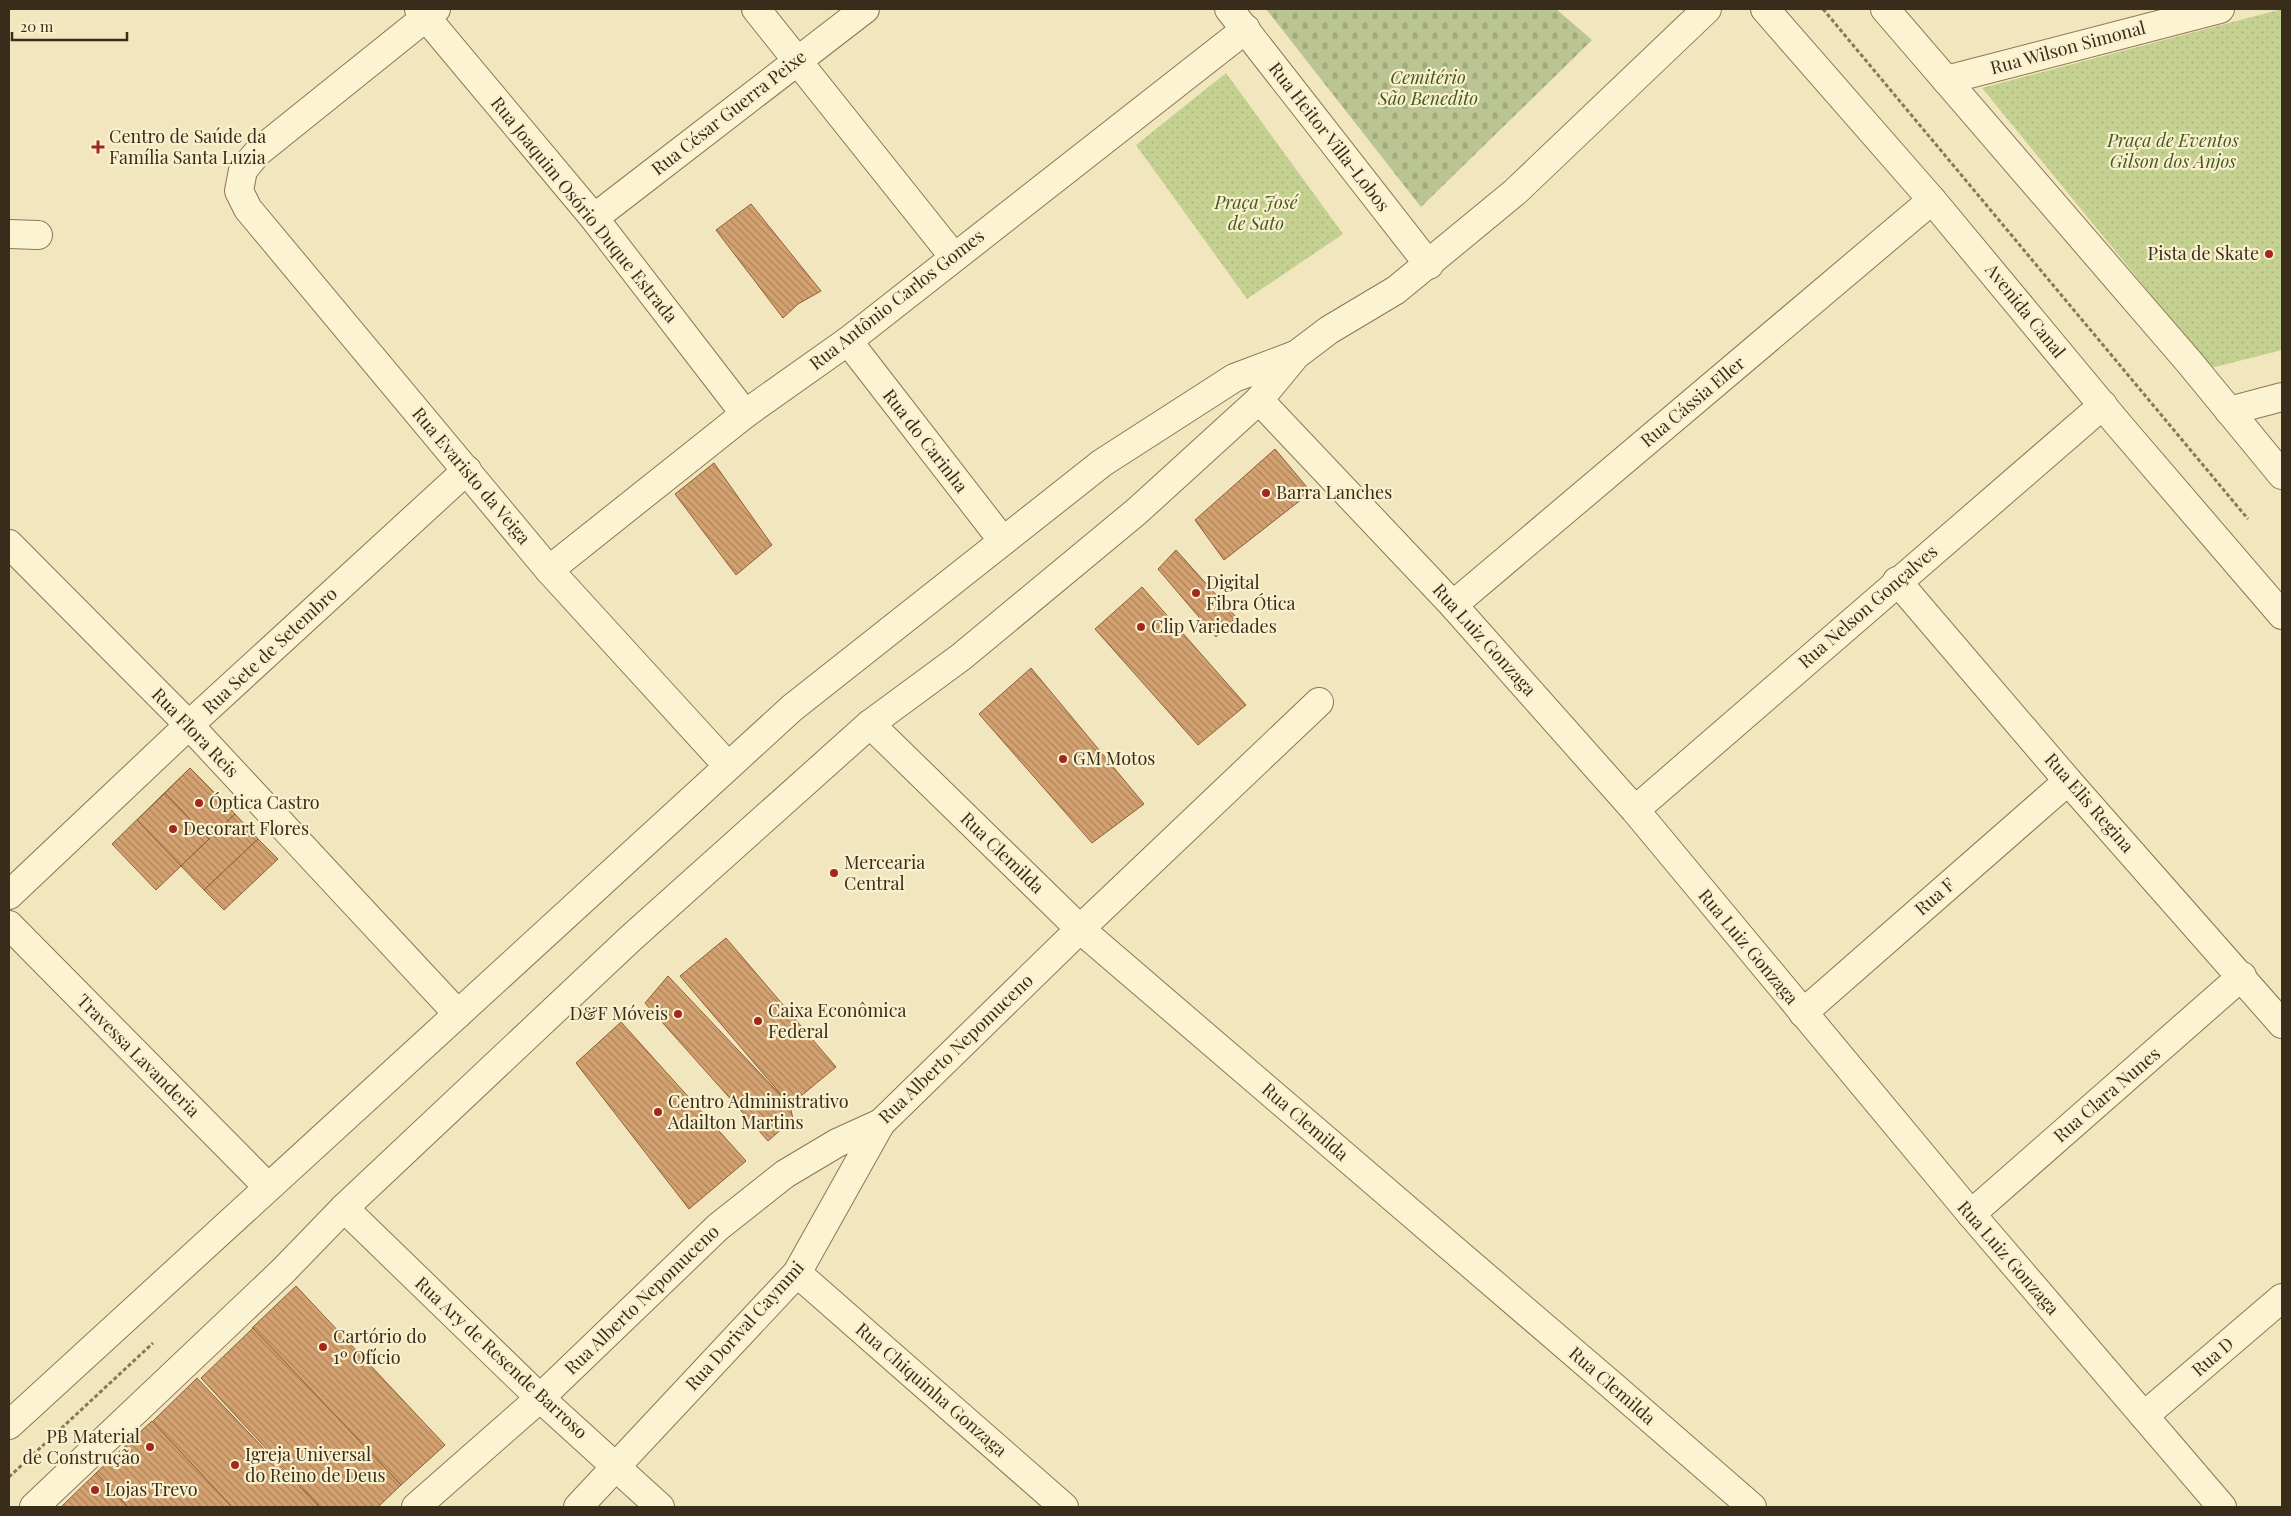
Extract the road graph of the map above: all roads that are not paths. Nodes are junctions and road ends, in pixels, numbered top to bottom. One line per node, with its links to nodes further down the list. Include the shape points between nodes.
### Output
1 (756, 9): 9 (street)
2 (865, 9): 9 (street, Rua César Guerra Peixe)
3 (1707, 9): 16 (street, via 1515,192)
4 (1765, 9): 11 (street, Avenida Canal)
5 (1885, 9): 10 (street)
6 (2220, 9): 10 (street, Rua Wilson Simonal)
7 (428, 11): 12 (street, Rua Joaquim Osório Duque Estrada); 24 (street, Rua Evaristo da Veiga, via 258,152 243,170 239,191 248,209)
8 (1238, 19): 15 (street, Rua Antônio Carlos Gomes); 16 (street, Rua Heitor Villa-Lobos)
9 (797, 60): 12 (street, Rua César Guerra Peixe); 15 (street)
10 (1946, 80): 22 (street)
11 (1932, 200): 21 (street, Avenida Canal); 30 (street, Rua Cássia Eller)
12 (594, 218): 23 (street, Rua Joaquim Osório Duque Estrada)
13 (9, 234): 14 (street)
14 (38, 235)
15 (954, 256): 17 (street, Rua Antônio Carlos Gomes)
16 (1429, 265): 18 (street)
17 (848, 340): 23 (street, Rua Antônio Carlos Gomes); 26 (street, Rua do Carinha)
18 (1296, 354): 20 (street); 26 (street, via 1234,378 1102,463)
19 (2282, 397): 22 (street)
20 (1259, 400): 30 (street, Rua Luiz Gonzaga); 33 (street, via 1136,512 961,657)
21 (2102, 405): 29 (street, Rua Nelson Gonçalves); 31 (street, Avenida Canal)
22 (2229, 411): 25 (street)
23 (745, 414): 28 (street, Rua Antônio Carlos Gomes)
24 (467, 470): 28 (street, Rua Evaristo da Veiga); 34 (street, Rua Sete de Setembro)
25 (2282, 475)
26 (1003, 541): 35 (street, via 792,708)
27 (9, 544): 34 (street, Rua Flora Reis)
28 (549, 570): 35 (street, Rua Evaristo da Veiga)
29 (1897, 581): 36 (street, Rua Elis Regina); 37 (street, Rua Nelson Gonçalves)
30 (1453, 605): 37 (street, Rua Luiz Gonzaga)
31 (2282, 615)
32 (1319, 702): 40 (street, Rua Alberto Nepomuceno)
33 (870, 724): 40 (street, Rua Clemilda); 47 (street, via 631,938)
34 (189, 725): 38 (street, Rua Sete de Setembro); 43 (street, Rua Flora Reis)
35 (728, 766): 43 (street)
36 (2068, 781): 41 (street, Rua Elis Regina); 42 (street, Rua F)
37 (1635, 810): 42 (street, Rua Luiz Gonzaga)
38 (9, 895)
39 (9, 925): 46 (street, Travessa Lavanderia)
40 (1080, 929): 45 (street, Rua Alberto Nepomuceno); 60 (street, Rua Clemilda)
41 (2242, 976): 44 (street, Rua Elis Regina); 48 (street, Rua Clara Nunes)
42 (1803, 1013): 48 (street, Rua Luiz Gonzaga)
43 (458, 1014): 46 (street)
44 (2282, 1024)
45 (881, 1123): 49 (street, Rua Dorival Caymmi); 51 (street, Rua Alberto Nepomuceno, via 837,1143 785,1174 718,1227)
46 (268, 1187): 53 (street)
47 (344, 1208): 51 (street, Rua Ary de Resende Barroso); 55 (street, via 283,1271)
48 (1971, 1214): 52 (street, Rua Luiz Gonzaga)
49 (797, 1272): 54 (street, Rua Dorival Caymmi); 59 (street, Rua Chiquinha Gonzaga)
50 (2282, 1298): 52 (street, Rua D)
51 (540, 1398): 54 (street, Rua Ary de Resende Barroso); 56 (street, Rua Alberto Nepomuceno)
52 (2144, 1416): 61 (street, Rua Luiz Gonzaga)
53 (9, 1425)
54 (617, 1467): 57 (street, Rua Dorival Caymmi); 58 (street, Rua Ary de Resende Barroso)
55 (34, 1507)
56 (416, 1507)
57 (578, 1507)
58 (660, 1507)
59 (1064, 1507)
60 (1752, 1507)
61 (2222, 1507)

